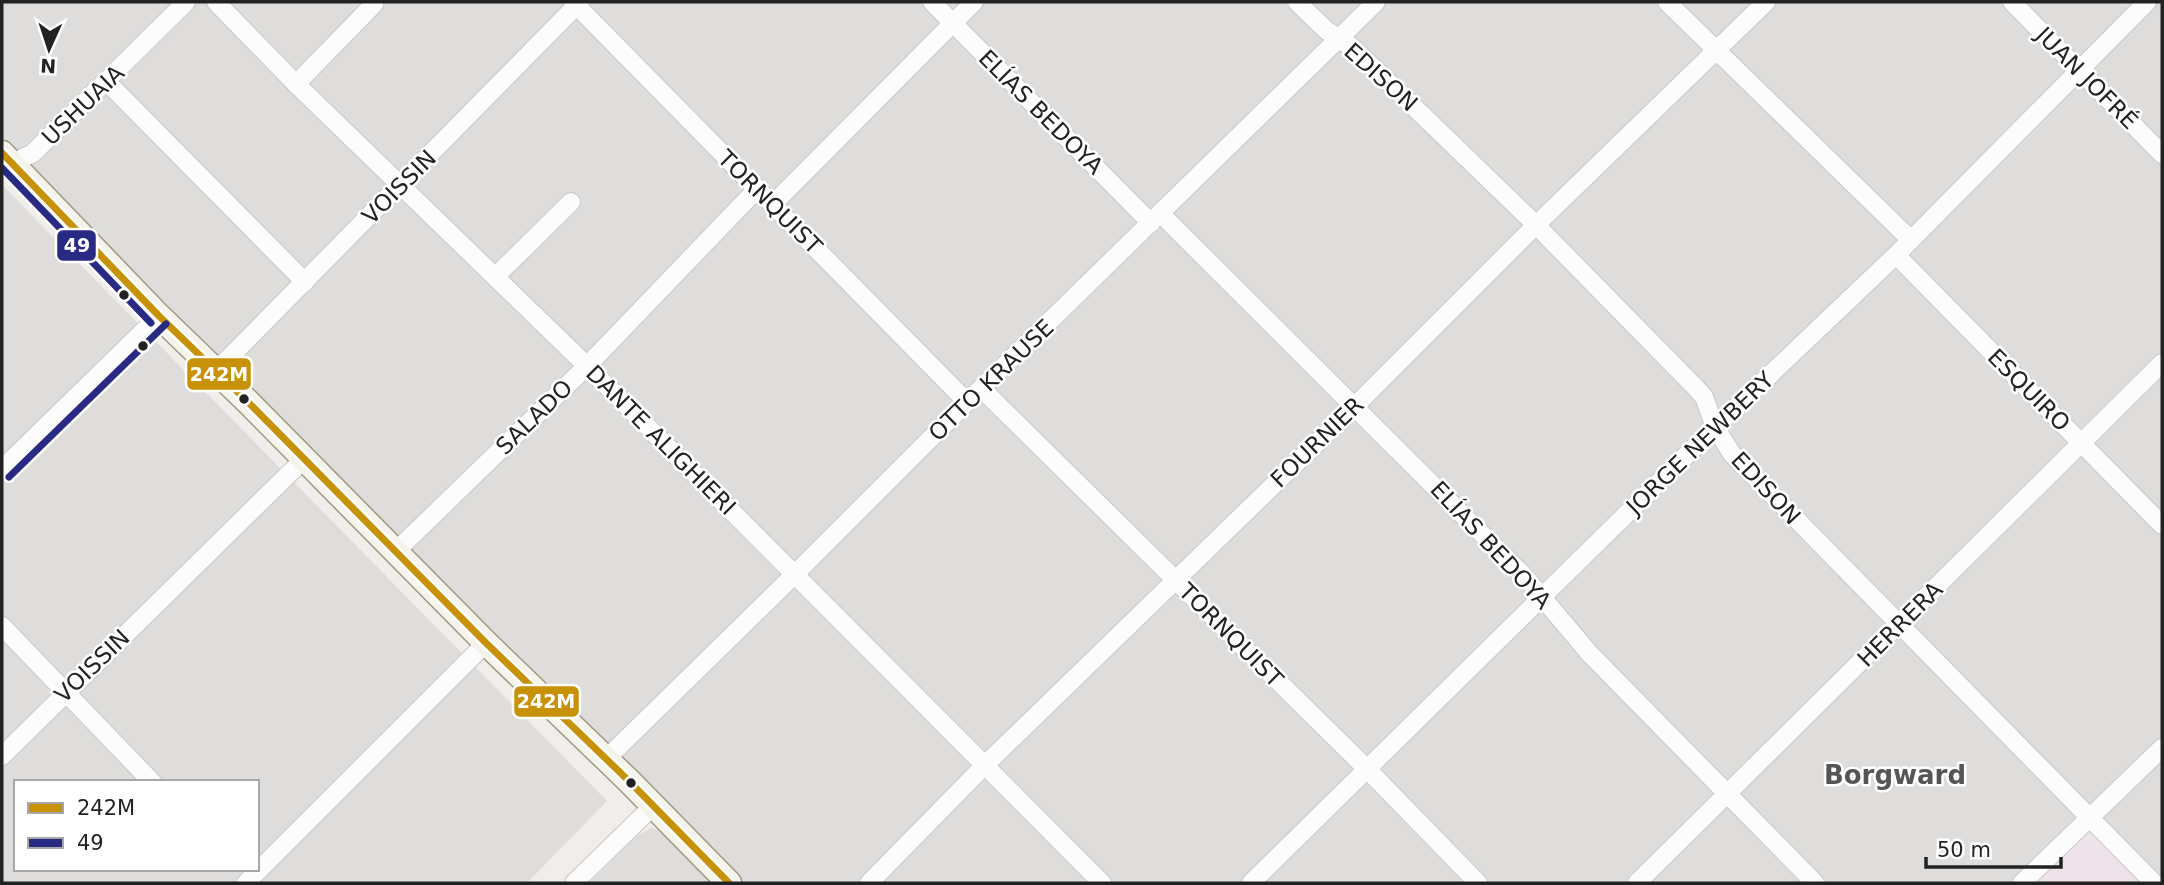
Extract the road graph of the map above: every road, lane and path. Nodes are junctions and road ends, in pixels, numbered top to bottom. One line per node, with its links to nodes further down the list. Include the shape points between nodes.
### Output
1 (186, 2): 17 (street, USHUAIA)
2 (215, 2): 18 (street, DANTE ALIGHIERI)
3 (932, 2): 13 (street, ELÍAS BEDOYA)
4 (974, 2): 13 (street)
5 (1297, 2): 14 (street, EDISON)
6 (1376, 2): 14 (street, OTTO KRAUSE)
7 (1667, 2): 15 (street)
8 (1766, 2): 15 (street, FOURNIER)
9 (2012, 2): 16 (street, JUAN JOFRÉ)
10 (2147, 2): 16 (street, JORGE NEWBERY)
11 (577, 3): 21 (street, VOISSIN); 22 (street, TORNQUIST)
12 (374, 4): 18 (street)
13 (953, 23): 24 (street); 25 (street, ELÍAS BEDOYA)
14 (1339, 39): 25 (street, OTTO KRAUSE); 26 (street, EDISON)
15 (1717, 50): 26 (street, FOURNIER); 27 (street)
16 (2079, 70): 19 (street, JUAN JOFRÉ); 27 (street, JORGE NEWBERY)
17 (107, 82): 20 (street, USHUAIA, via 33,153); 30 (street)
18 (296, 84): 21 (street, DANTE ALIGHIERI)
19 (2162, 155)
20 (5, 162): 31 (street)
21 (402, 184): 29 (street, DANTE ALIGHIERI); 30 (street, VOISSIN)
22 (757, 189): 24 (street, TORNQUIST); 33 (street, SALADO)
23 (572, 202): 29 (street)
24 (772, 205): 36 (street, TORNQUIST)
25 (1156, 218): 35 (street, OTTO KRAUSE); 37 (street, ELÍAS BEDOYA)
26 (1536, 225): 37 (street, FOURNIER); 38 (street, EDISON, via 1696,388)
27 (1911, 240): 28 (street, JORGE NEWBERY)
28 (1896, 255): 38 (street, JORGE NEWBERY); 39 (street, ESQUIRO)
29 (496, 276): 33 (street, DANTE ALIGHIERI)
30 (305, 282): 34 (street, VOISSIN)
31 (159, 316): 34 (street); 41 (street)
32 (2162, 363): 39 (street, HERRERA)
33 (587, 366): 43 (street, SALADO); 44 (street, DANTE ALIGHIERI)
34 (216, 371): 40 (street)
35 (982, 389): 36 (street, OTTO KRAUSE); 45 (street, TORNQUIST)
36 (967, 402): 44 (street, OTTO KRAUSE)
37 (1355, 406): 45 (street, FOURNIER); 46 (street, ELÍAS BEDOYA)
38 (1716, 427): 46 (street, JORGE NEWBERY); 48 (street, EDISON, via 1732,454)
39 (2081, 442): 42 (street, ESQUIRO); 48 (street, HERRERA)
40 (303, 460): 43 (street); 50 (street, VOISSIN)
41 (2, 469)
42 (2162, 525)
43 (395, 552): 49 (street)
44 (795, 574): 53 (street, OTTO KRAUSE); 54 (street, DANTE ALIGHIERI)
45 (1175, 579): 54 (street, FOURNIER); 55 (street, TORNQUIST)
46 (1542, 597): 55 (street, JORGE NEWBERY); 57 (street, ELÍAS BEDOYA, via 1590,654)
47 (2, 625): 50 (street)
48 (1899, 626): 57 (street, HERRERA); 59 (street, EDISON)
49 (486, 643): 53 (street); 60 (street)
50 (66, 692): 52 (street, VOISSIN); 56 (street)
51 (2162, 748): 59 (street)
52 (2, 756)
53 (606, 759): 58 (street)
54 (985, 765): 63 (street, FOURNIER); 64 (street, DANTE ALIGHIERI)
55 (1367, 769): 65 (street, JORGE NEWBERY); 66 (street, TORNQUIST)
56 (150, 780)
57 (1728, 795): 67 (street, HERRERA); 68 (street, ELÍAS BEDOYA)
58 (653, 806): 61 (street); 62 (street)
59 (2089, 819): 69 (street); 70 (street, EDISON)
60 (259, 864)
61 (574, 883)
62 (729, 883)
63 (869, 883)
64 (1102, 883)
65 (1251, 883)
66 (1478, 883)
67 (1637, 883)
68 (1815, 883)
69 (2022, 883)
70 (2154, 883)

